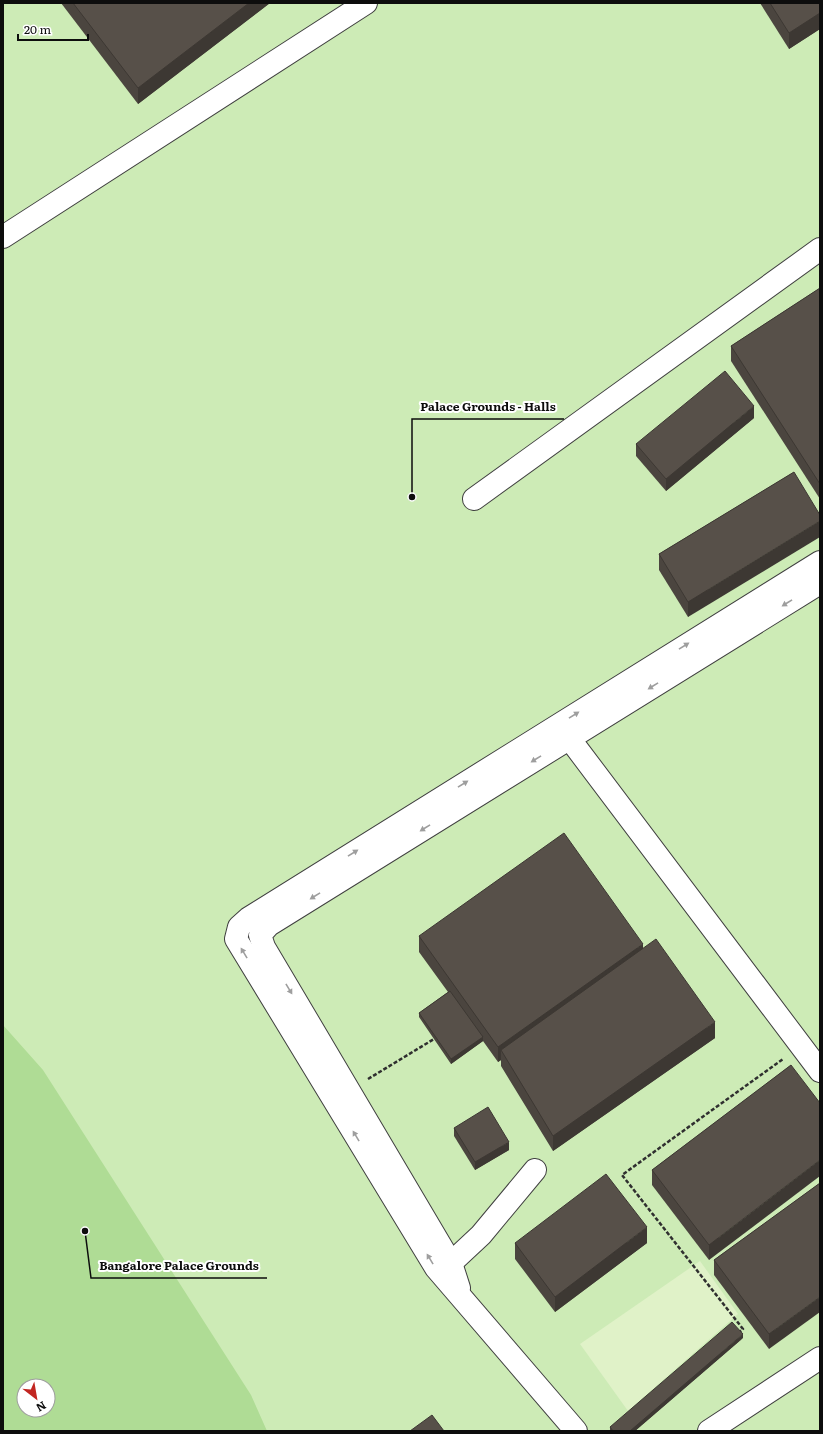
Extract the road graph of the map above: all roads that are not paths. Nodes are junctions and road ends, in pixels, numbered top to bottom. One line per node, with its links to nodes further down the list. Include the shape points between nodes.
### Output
1 (366, 3): 2 (lane)
2 (3, 237)
3 (820, 249): 4 (lane)
4 (474, 499)
5 (820, 562): 8 (lane, one-way to 5, via 236,939 239,927 249,918)
6 (820, 583): 7 (lane, one-way to 7)
7 (569, 738): 8 (lane, one-way to 8, via 268,925 260,935 264,948); 9 (lane)
8 (303, 1031): 10 (lane, one-way to 8); 10 (lane, via 349,1091)
9 (820, 1072)
10 (380, 1159): 12 (lane); 13 (lane, one-way to 10, via 436,1268)
11 (535, 1170): 12 (lane, via 481,1235)
12 (451, 1263): 13 (lane)
13 (464, 1300): 15 (lane)
14 (820, 1358): 16 (lane)
15 (576, 1431)
16 (709, 1431)

